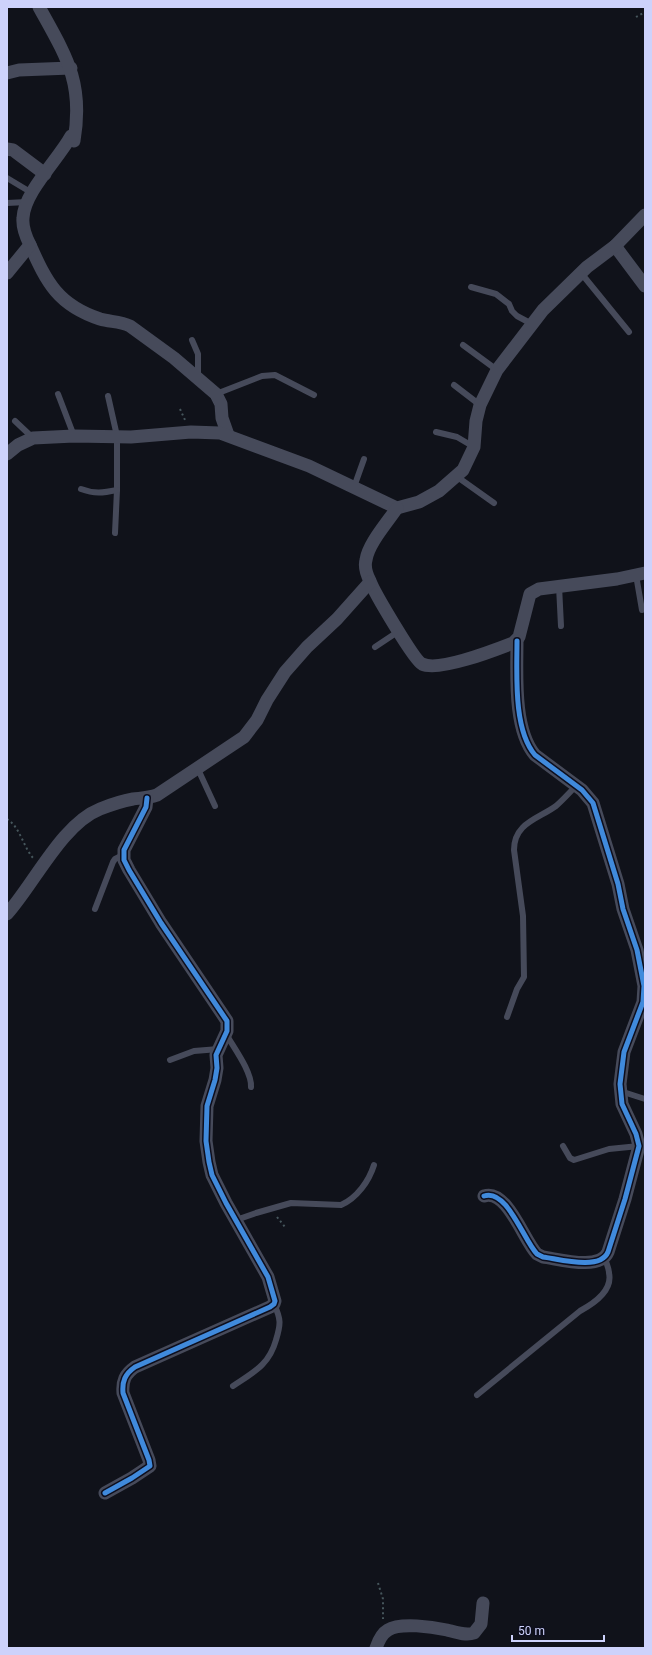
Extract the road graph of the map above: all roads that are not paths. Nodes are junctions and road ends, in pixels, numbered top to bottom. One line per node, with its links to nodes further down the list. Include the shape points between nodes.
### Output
1 (39, 7): 2 (street)
2 (71, 68): 3 (street, via 19,70); 5 (street, via 77,110 74,141 71,136)
3 (7, 73)
4 (7, 149): 5 (street, via 13,150)
5 (45, 174): 7 (street)
6 (7, 178): 7 (lane)
7 (30, 198): 8 (lane); 10 (street, via 22,220)
8 (7, 203)
9 (645, 215): 11 (street)
10 (30, 245): 12 (street); 21 (street, via 50,284 60,297 72,306 100,319 130,326)
11 (615, 246): 13 (street); 14 (street)
12 (7, 273)
13 (581, 273): 16 (street, via 544,310); 17 (lane)
14 (645, 286)
15 (471, 287): 16 (lane, via 496,294 509,304 517,316)
16 (534, 324): 20 (street)
17 (629, 332)
18 (192, 340): 21 (lane, via 198,354)
19 (463, 345): 20 (lane)
20 (497, 370): 27 (street)
21 (198, 378): 24 (street)
22 (454, 385): 27 (lane)
23 (58, 394): 31 (lane)
24 (216, 394): 25 (lane, via 262,376 275,375); 30 (street)
25 (314, 395)
26 (108, 396): 32 (lane)
27 (480, 404): 34 (street)
28 (15, 421): 33 (lane)
29 (436, 432): 34 (lane, via 457,437)
30 (228, 435): 32 (street, via 191,432); 38 (street, via 309,466)
31 (74, 436): 32 (street); 33 (street)
32 (117, 436): 40 (lane)
33 (33, 438): 35 (street)
34 (474, 447): 37 (street, via 467,463)
35 (8, 453)
36 (364, 459): 38 (lane)
37 (456, 476): 41 (lane); 42 (street, via 439,491 419,502)
38 (354, 487): 42 (street)
39 (81, 489): 40 (lane, via 99,494)
40 (117, 490): 43 (lane)
41 (494, 503)
42 (397, 508): 45 (street, via 368,551 365,567)
43 (115, 533)
44 (641, 574): 46 (street); 47 (lane)
45 (370, 582): 49 (street); 52 (street, via 338,619 285,672 244,737)
46 (559, 586): 48 (lane); 50 (street, via 539,589 530,594)
47 (642, 610)
48 (561, 626)
49 (399, 631): 50 (street, via 422,664 437,666); 51 (lane)
50 (517, 641): 53 (street, via 517,702 520,720 530,748 535,755)
51 (375, 648)
52 (197, 767): 54 (street, via 156,795); 55 (lane)
53 (576, 786): 59 (street, via 590,797 597,812 623,909 637,950 644,986); 60 (lane, via 557,805 529,822 516,835 514,850 523,916 524,977 516,989)
54 (147, 798): 56 (street, via 146,807); 58 (street, via 99,809 76,825)
55 (215, 806)
56 (123, 855): 57 (lane, via 113,862); 61 (street, via 129,870 161,923 225,1016)
57 (95, 909)
58 (7, 915)
59 (644, 1004): 65 (street, via 624,1052)
60 (507, 1017)
61 (226, 1034): 62 (street); 64 (lane, via 248,1074)
62 (219, 1049): 63 (lane, via 194,1051); 71 (street, via 216,1054 215,1080 207,1106 206,1141 212,1175)
63 (170, 1060)
64 (251, 1087)
65 (620, 1091): 66 (lane); 68 (street, via 622,1104)
66 (645, 1099)
67 (563, 1146): 68 (lane, via 574,1160 610,1149)
68 (639, 1146): 72 (street)
69 (374, 1165): 71 (lane, via 370,1177 347,1202 341,1205 291,1203)
70 (484, 1196): 72 (street, via 495,1195 504,1203 537,1254 584,1263 598,1262)
71 (236, 1220): 73 (street, via 268,1278 274,1294)
72 (605, 1258): 75 (lane, via 610,1275 608,1285 596,1301 580,1311)
73 (274, 1304): 74 (lane, via 280,1318 280,1328 267,1362); 76 (street, via 135,1367 125,1376 122,1382 123,1393 150,1466)
74 (233, 1386)
75 (477, 1395)
76 (105, 1493)
77 (483, 1603): 78 (street, via 481,1624 474,1633 419,1626 394,1627 384,1633)
78 (376, 1648)

